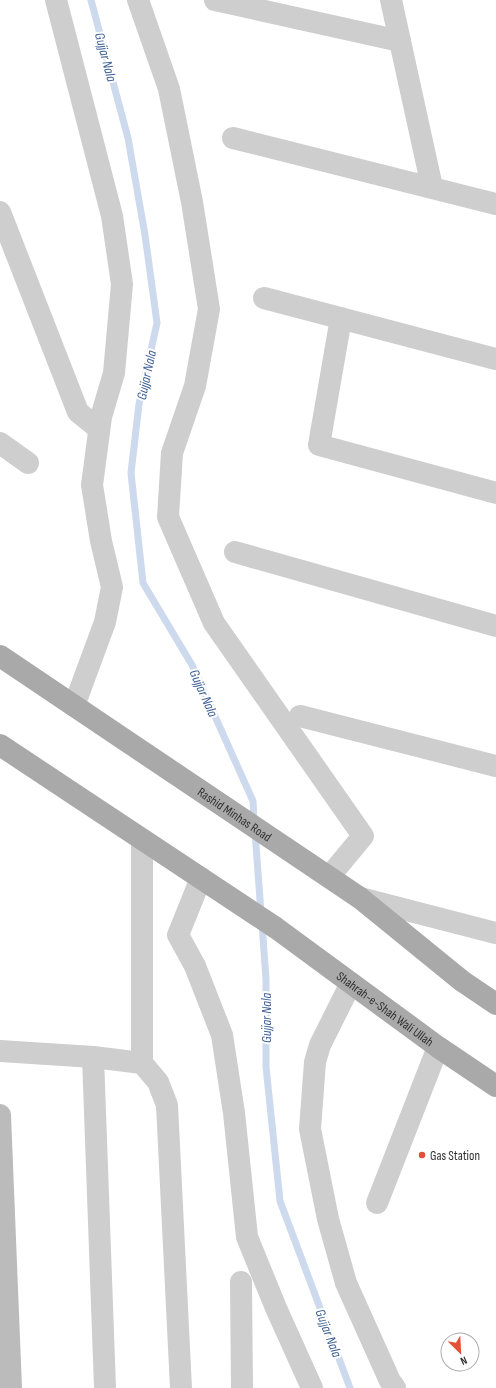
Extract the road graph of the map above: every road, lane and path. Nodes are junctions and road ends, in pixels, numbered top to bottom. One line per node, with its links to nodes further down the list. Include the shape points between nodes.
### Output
1 (56, 0): 13 (street, via 112,216 122,284 114,373)
2 (138, 0): 25 (street, via 169,89 192,202 208,309 195,386 172,453 168,517 214,623 363,836)
3 (215, 0): 5 (street)
4 (391, 0): 5 (street)
5 (400, 41): 7 (street)
6 (233, 138): 7 (street)
7 (432, 186): 8 (street)
8 (496, 204)
9 (0, 212): 13 (street, via 78,412)
10 (264, 298): 11 (street)
11 (341, 318): 12 (street); 16 (street, via 319,445)
12 (496, 359)
13 (99, 429): 20 (street, via 92,485 112,587 105,622)
14 (0, 443): 15 (street)
15 (28, 463)
16 (496, 494)
17 (235, 552): 18 (street)
18 (496, 626)
19 (0, 656): 20 (main road, Rashid Minhas Road)
20 (74, 706): 25 (main road, Rashid Minhas Road)
21 (300, 716): 23 (street)
22 (0, 746): 24 (main road)
23 (496, 766)
24 (142, 840): 26 (main road); 34 (street)
25 (329, 877): 27 (main road, Rashid Minhas Road)
26 (201, 878): 29 (main road, Shahrah-e-Shah Wali Ullah, via 276,928); 43 (street, via 178,935 195,966 222,1035 234,1113 247,1237)
27 (360, 898): 28 (street); 30 (main road, Rashid Minhas Road, via 462,981)
28 (496, 933)
29 (351, 983): 31 (main road, Shahrah-e-Shah Wali Ullah); 44 (street, via 320,1045 315,1062 310,1129 328,1219 346,1283)
30 (496, 1004)
31 (438, 1047): 35 (main road, Shahrah-e-Shah Wali Ullah); 37 (street)
32 (0, 1051): 33 (street)
33 (93, 1057): 34 (street); 40 (street)
34 (142, 1063): 41 (street, via 158,1082 167,1105)
35 (496, 1086)
36 (0, 1115): 39 (main road)
37 (377, 1203)
38 (241, 1282): 42 (street)
39 (11, 1388)
40 (105, 1388)
41 (181, 1388)
42 (242, 1388)
43 (312, 1388)
44 (395, 1388)

